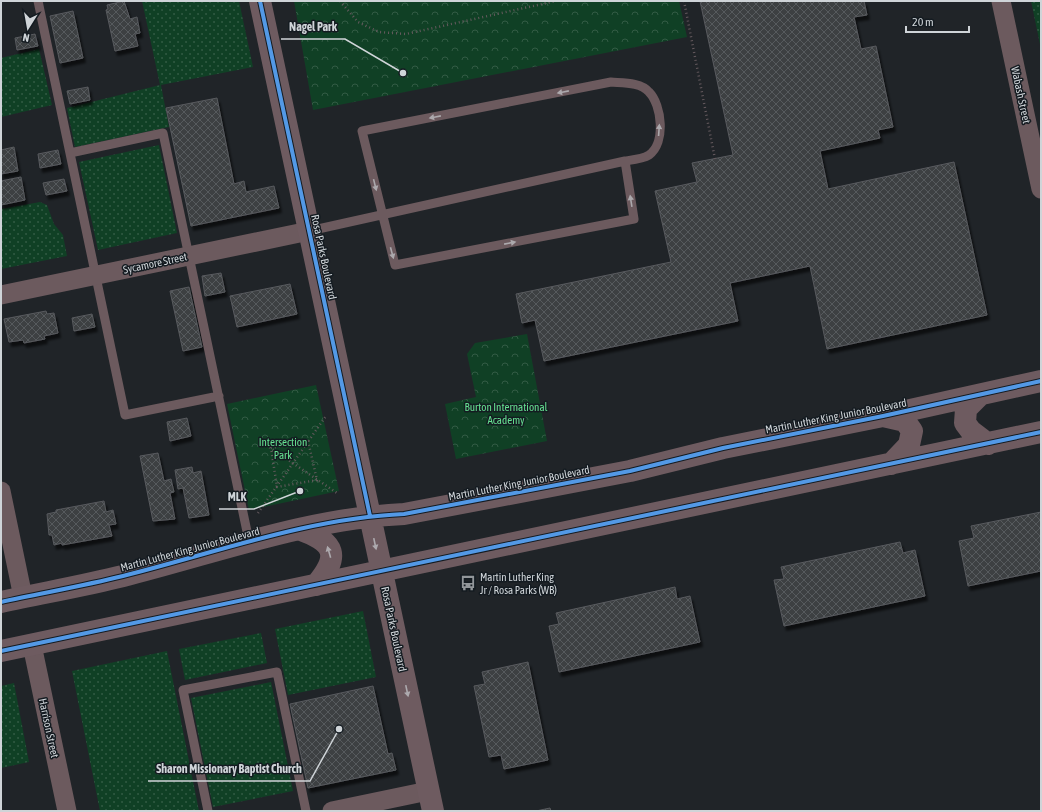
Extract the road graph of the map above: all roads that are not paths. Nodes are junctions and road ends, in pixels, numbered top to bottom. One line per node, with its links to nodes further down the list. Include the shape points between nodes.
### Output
1 (38, 1): 4 (lane)
2 (260, 1): 8 (main road, Rosa Parks Boulevard)
3 (1001, 1): 6 (street, Wabash Street)
4 (70, 153): 9 (lane, via 163,133); 10 (lane)
5 (625, 162): 7 (lane); 7 (lane, one-way to 5, via 395,265 634,219); 7 (lane, one-way to 7, via 649,155 658,143 660,124 657,103 648,90 629,83 611,82 362,131)
6 (1041, 189)
7 (382, 215): 8 (lane)
8 (309, 231): 9 (street, Sycamore Street); 20 (main road, Rosa Parks Boulevard)
9 (190, 256): 10 (street, Sycamore Street); 14 (lane)
10 (95, 276): 11 (street, Sycamore Street); 14 (lane, via 125,415)
11 (1, 295)
12 (1041, 381): 13 (main road, Martin Luther King Junior Boulevard)
13 (980, 395): 15 (main road, Martin Luther King Junior Boulevard); 17 (main road, via 966,409 965,423)
14 (219, 396): 22 (lane)
15 (883, 416): 18 (main road, via 905,420 912,431 909,445); 20 (main road, Martin Luther King Junior Boulevard, via 723,448 630,471 404,514)
16 (1041, 432): 17 (main road)
17 (988, 444): 18 (main road)
18 (891, 464): 23 (main road)
19 (1, 492): 25 (street)
20 (370, 516): 21 (main road, Martin Luther King Junior Boulevard); 23 (main road, Rosa Parks Boulevard, one-way to 23)
21 (301, 530): 22 (main road, Martin Luther King Junior Boulevard); 24 (main road, one-way to 21, via 330,566 330,552 322,539)
22 (249, 541): 25 (main road, Martin Luther King Junior Boulevard, via 122,576)
23 (381, 571): 24 (main road); 29 (main road, Rosa Parks Boulevard, one-way to 29)
24 (316, 585): 27 (main road)
25 (23, 597): 26 (main road, Martin Luther King Junior Boulevard)
26 (1, 602)
27 (32, 644): 28 (main road); 30 (street, Harrison Street)
28 (1, 651)
29 (430, 801): 33 (street)
30 (67, 811)
31 (208, 811): 32 (lane, via 183,690 277,672)
32 (306, 811)
33 (332, 811)

